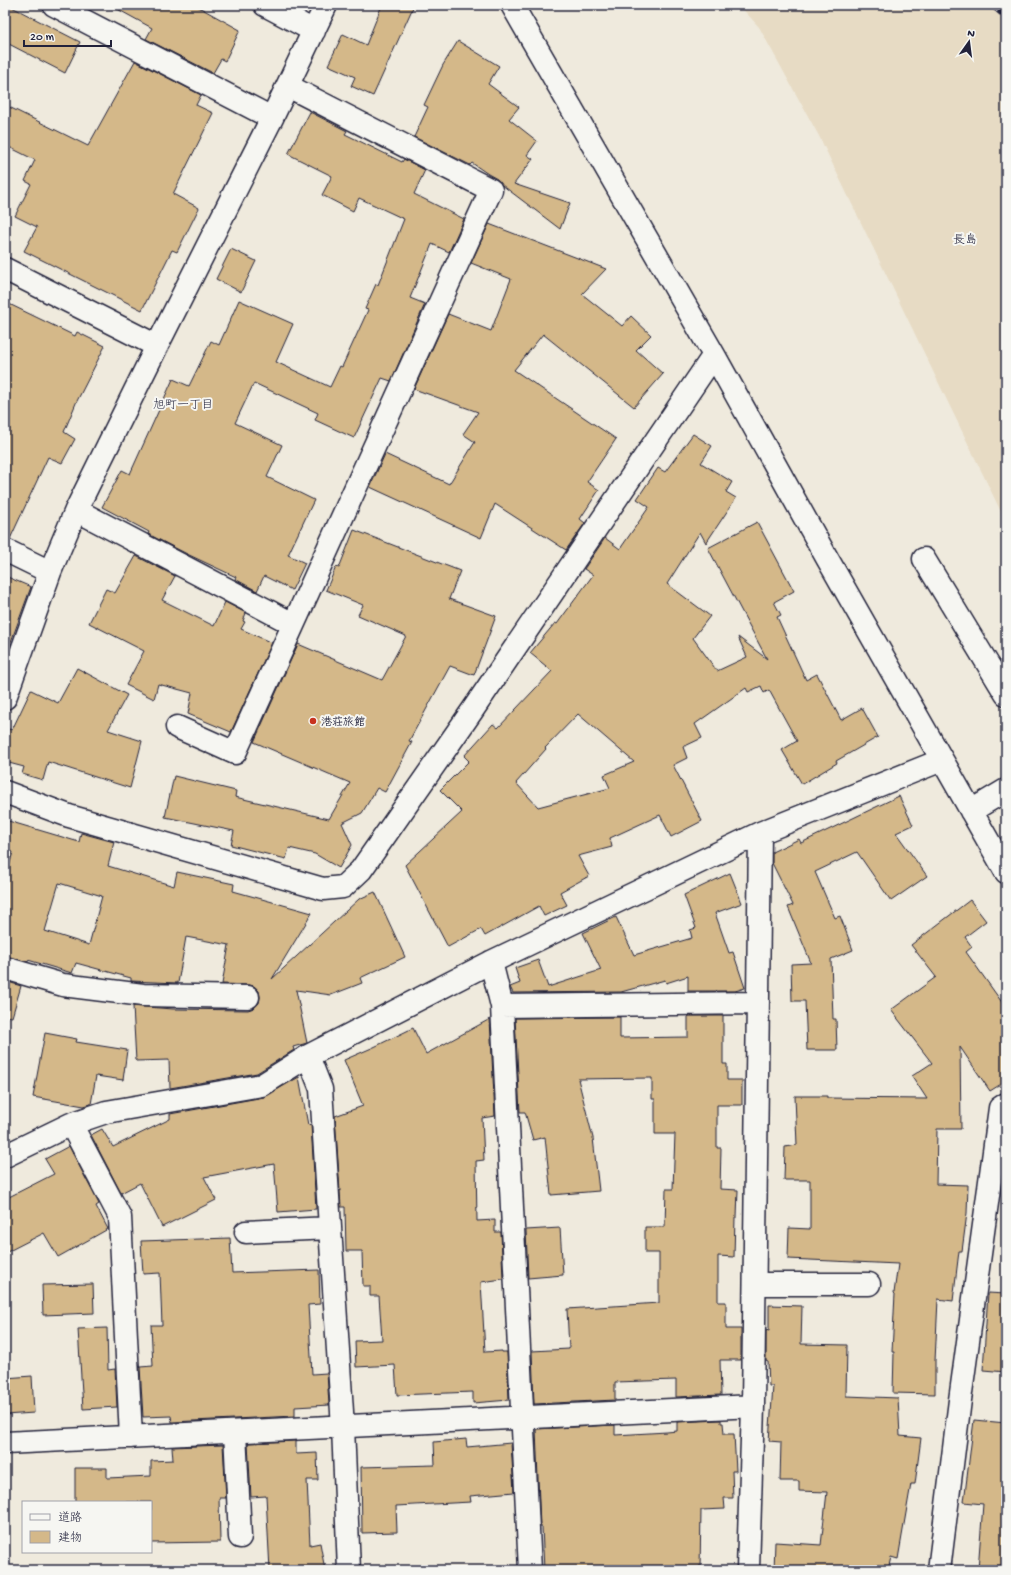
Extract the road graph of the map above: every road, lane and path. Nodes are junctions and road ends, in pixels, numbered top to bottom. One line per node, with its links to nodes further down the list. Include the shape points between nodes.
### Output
1 (54, 5): 7 (street)
2 (265, 5): 5 (street)
3 (326, 5): 5 (street)
4 (512, 5): 10 (street)
5 (314, 31): 6 (street)
6 (288, 86): 7 (street); 15 (street, via 490,190)
7 (272, 118): 9 (street)
8 (5, 269): 9 (street)
9 (157, 346): 11 (street)
10 (714, 355): 19 (street); 21 (street, via 468,718 361,870 343,886 323,890 69,816)
11 (76, 510): 14 (street); 15 (street)
12 (5, 550): 14 (street)
13 (924, 559): 16 (street)
14 (50, 572): 17 (street)
15 (293, 624): 18 (street, via 235,753)
16 (1006, 694)
17 (5, 698)
18 (177, 727)
19 (942, 760): 22 (street); 23 (street)
20 (1006, 790): 22 (street)
21 (5, 792)
22 (971, 811): 24 (street)
23 (760, 833): 25 (street); 28 (street)
24 (1006, 872)
25 (491, 962): 29 (street); 30 (street)
26 (5, 968): 27 (street, via 63,985 143,995)
27 (248, 997)
28 (758, 1002): 29 (street); 36 (street)
29 (502, 1006): 39 (street)
30 (308, 1056): 32 (street, via 262,1085 106,1112); 34 (street, via 321,1089)
31 (1006, 1104): 48 (street, via 1000,1108)
32 (71, 1124): 33 (street); 42 (street, via 120,1217)
33 (5, 1156)
34 (330, 1228): 35 (street); 40 (street)
35 (246, 1232)
36 (755, 1284): 37 (street); 38 (street)
37 (869, 1284)
38 (753, 1406): 39 (street); 47 (street)
39 (522, 1418): 40 (street); 46 (street)
40 (343, 1427): 41 (street); 45 (street)
41 (234, 1432): 42 (street); 44 (street)
42 (131, 1437): 43 (street)
43 (5, 1443)
44 (240, 1537)
45 (349, 1570)
46 (530, 1570)
47 (748, 1570)
48 (939, 1570)

